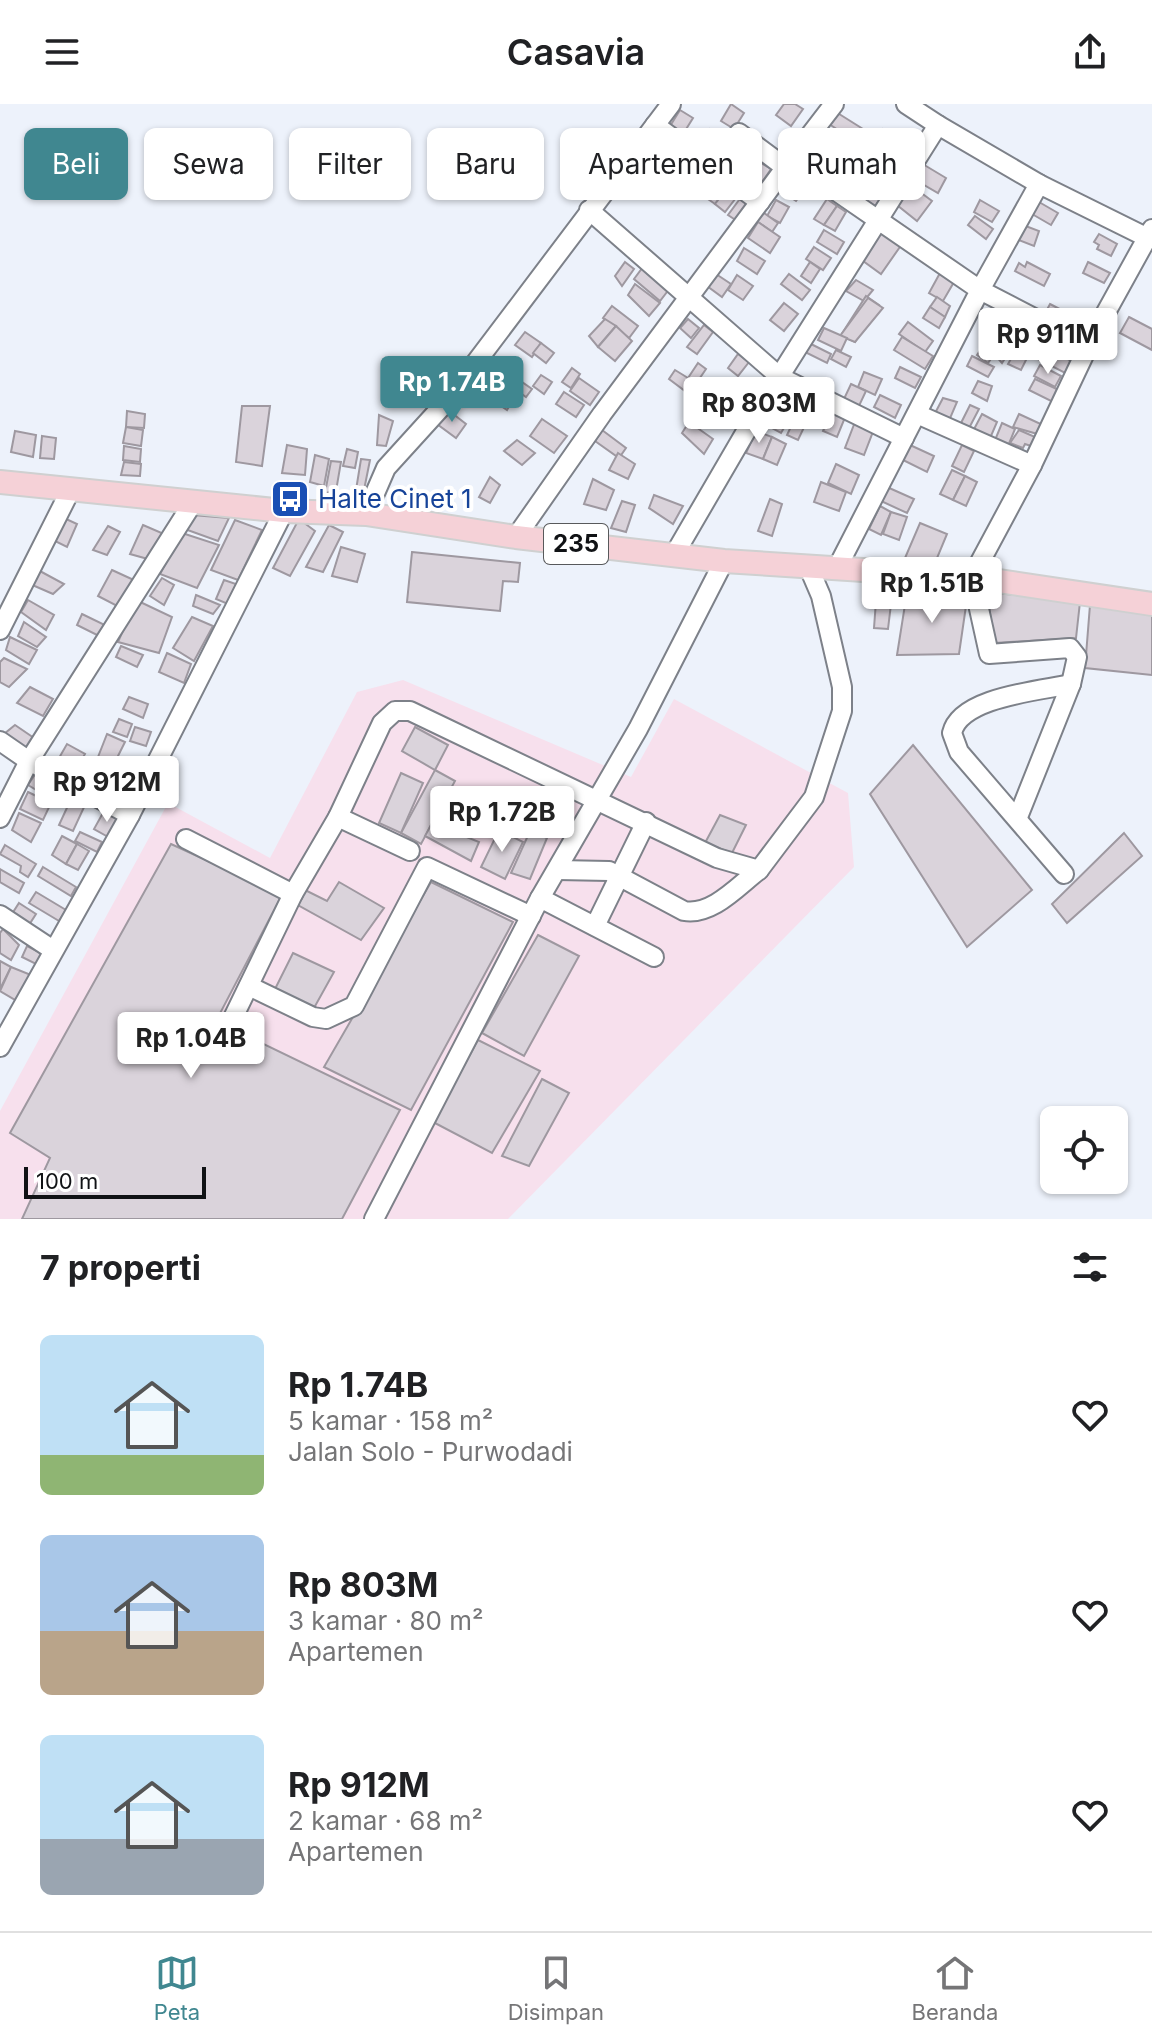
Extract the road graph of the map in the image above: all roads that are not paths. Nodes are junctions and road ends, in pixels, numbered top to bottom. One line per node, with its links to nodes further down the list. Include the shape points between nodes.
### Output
1 (671, 104): 4 (street)
2 (834, 104): 6 (street)
3 (906, 104): 5 (street)
4 (655, 125): 10 (street); 11 (street)
5 (938, 125): 8 (street); 12 (street)
6 (816, 128)
7 (778, 178): 10 (street)
8 (1039, 184): 13 (street); 14 (street)
9 (845, 200): 12 (street)
10 (760, 202): 15 (street)
11 (589, 210): 15 (street); 25 (street, via 446,402 386,468)
12 (878, 221): 14 (street); 17 (street)
13 (1147, 244): 16 (street)
14 (980, 290): 16 (street); 18 (street)
15 (687, 297): 17 (street); 26 (street)
16 (1088, 346): 20 (street)
17 (780, 377): 19 (street); 27 (street, via 753,404)
18 (917, 414): 19 (street); 20 (street)
19 (904, 438): 30 (street)
20 (1032, 465): 31 (street)
21 (0, 482): 22 (main road, 235)
22 (70, 491): 23 (main road, 235); 33 (street)
23 (194, 501): 24 (main road, 235); 36 (street)
24 (284, 511): 25 (main road, 235); 38 (street)
25 (366, 514): 26 (main road, 235)
26 (516, 537): 27 (main road, 235)
27 (674, 555): 28 (main road, 235)
28 (724, 561): 29 (main road, 235); 37 (street)
29 (809, 568): 30 (main road, 235); 46 (street, via 821,596 842,687 842,711 814,797)
30 (836, 570): 31 (main road, 235)
31 (972, 577): 32 (main road, 235); 34 (street, via 989,654 1070,648 1077,657)
32 (1152, 604)
33 (0, 630)
34 (1071, 684): 40 (street); 40 (street, via 981,704 954,723 959,752)
35 (0, 741): 36 (street)
36 (29, 761): 38 (street); 41 (street)
37 (596, 802): 39 (street, via 410,711 395,711 382,723); 42 (street); 45 (street)
38 (130, 815): 54 (street)
39 (338, 817): 44 (street); 49 (street)
40 (1018, 817): 47 (street)
41 (0, 818)
42 (646, 822): 46 (street, via 717,858); 48 (street)
43 (186, 839): 49 (street)
44 (410, 851)
45 (558, 870): 48 (street, via 609,871); 50 (street)
46 (759, 870): 48 (street, via 694,913)
47 (1064, 874)
48 (622, 877): 53 (street)
49 (293, 894): 56 (street)
50 (540, 898): 52 (street); 53 (street)
51 (0, 915): 54 (street)
52 (531, 916): 56 (street, via 427,867 354,1006 326,1019 313,1017); 59 (street)
53 (595, 926): 55 (street)
54 (53, 950): 58 (street)
55 (654, 957)
56 (249, 986): 57 (street)
57 (231, 1022)
58 (0, 1047)
59 (374, 1219)

